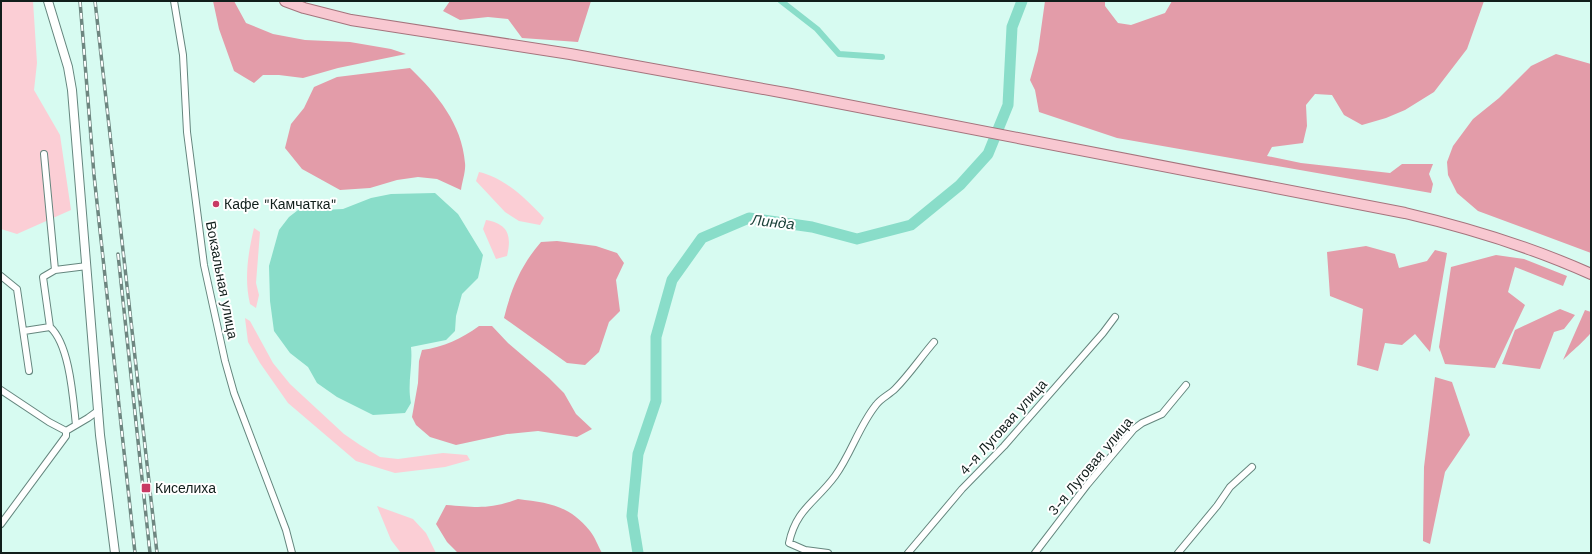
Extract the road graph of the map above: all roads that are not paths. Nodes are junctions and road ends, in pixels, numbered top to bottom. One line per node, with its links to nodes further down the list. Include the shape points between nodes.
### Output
1 (48, 1): 5 (street, via 68,66 72,90)
2 (174, 1): 22 (street, Вокзальная улица, via 183,56 187,132 204,265 234,393 286,530)
3 (285, 1): 7 (main road, via 356,21 612,61 1311,194 1453,224 1538,251)
4 (44, 154): 6 (street)
5 (87, 266): 6 (street); 16 (street)
6 (55, 270): 10 (street, via 43,277)
7 (1591, 274)
8 (1, 276): 11 (street, via 17,289)
9 (1115, 317): 24 (street, 4-я Луговая улица)
10 (50, 327): 11 (street); 17 (street, via 57,334 71,378)
11 (24, 331): 13 (street)
12 (934, 342): 23 (street, via 895,389 877,403 834,476 802,511 792,527 789,543 805,550)
13 (30, 371)
14 (1186, 385): 25 (street, 3-я Луговая улица, via 1162,414 1134,429)
15 (1, 390): 18 (street)
16 (99, 410): 17 (street); 21 (street)
17 (76, 425): 18 (street)
18 (66, 431): 20 (street, via 66,436)
19 (1252, 467): 26 (street, via 1230,487)
20 (1, 524)
21 (115, 553)
22 (292, 553)
23 (828, 553)
24 (908, 553)
25 (1034, 553)
26 (1178, 553)

